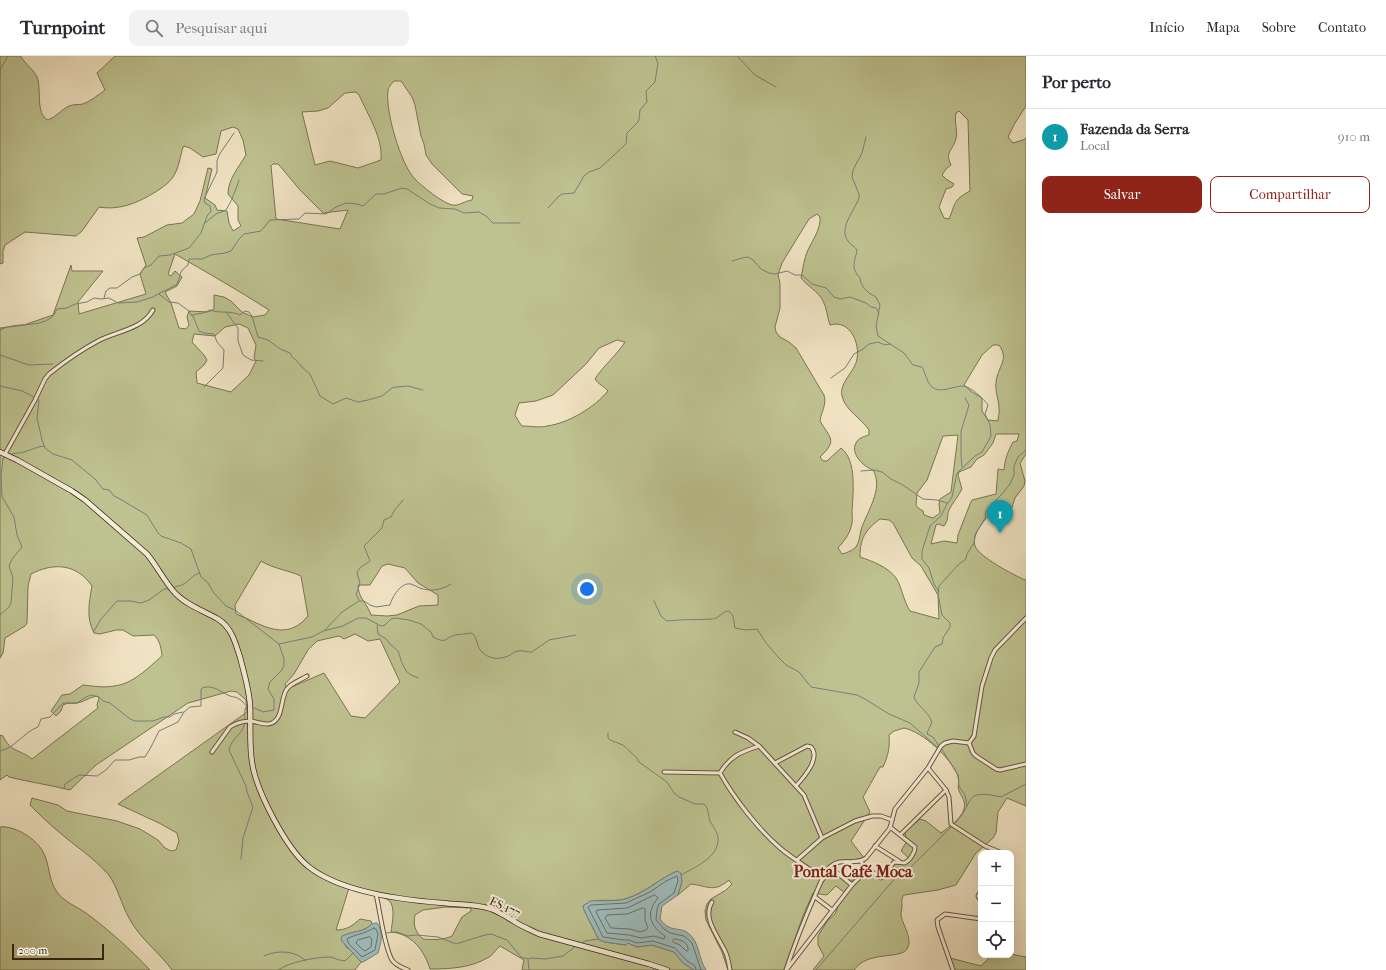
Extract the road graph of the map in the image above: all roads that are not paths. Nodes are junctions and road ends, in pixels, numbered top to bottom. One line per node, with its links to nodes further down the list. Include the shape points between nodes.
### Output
1 (153, 310): 2 (street, via 142,322 98,341 49,374)
2 (2, 453): 5 (main road, ES-177, via 72,490 147,554 166,584 178,596 224,623 231,631 247,684)
3 (1026, 618): 7 (street, via 995,650 991,658 982,686 974,736)
4 (308, 676): 5 (street, via 285,691 279,716 273,722 267,724)
5 (250, 721): 9 (street, via 230,727); 30 (main road, ES-177 / ES-177, via 252,763 259,787 290,846 309,867 324,877)
6 (735, 732): 8 (street)
7 (969, 743): 11 (street, via 976,756 996,769); 12 (street, via 945,743)
8 (759, 746): 10 (street); 14 (street, via 741,752 726,763)
9 (212, 752)
10 (775, 763): 15 (street); 15 (street, via 807,746 814,750 815,757 807,774)
11 (1026, 764)
12 (928, 768): 16 (street); 17 (street, via 895,809)
13 (664, 772): 14 (street)
14 (720, 773): 23 (street, via 741,806 764,832)
15 (796, 786): 20 (street, via 804,795)
16 (946, 790): 19 (street); 22 (street, via 952,825)
17 (892, 820): 18 (street); 20 (street, via 872,816 854,821)
18 (890, 827): 19 (street); 21 (street)
19 (901, 834): 25 (street, via 915,848 908,860)
20 (822, 838): 23 (street)
21 (876, 846): 24 (street); 25 (street)
22 (995, 850)
23 (797, 860): 28 (street)
24 (861, 862): 26 (street, via 836,863); 27 (street)
25 (900, 862): 27 (street, via 893,863 881,878)
26 (830, 867): 28 (street); 29 (street)
27 (868, 869): 29 (street)
28 (823, 878): 31 (street)
29 (852, 885): 33 (street)
30 (376, 894): 35 (street, via 392,959); 36 (main road, ES-177 / ES-177, via 492,909 539,934)
31 (814, 897): 33 (street); 38 (street)
32 (712, 902): 37 (street, via 708,908 709,920 726,953)
33 (832, 910): 38 (street)
34 (978, 919): 39 (street, via 945,914 937,920)
35 (408, 970)
36 (667, 970)
37 (730, 970)
38 (786, 970)
39 (953, 970)

